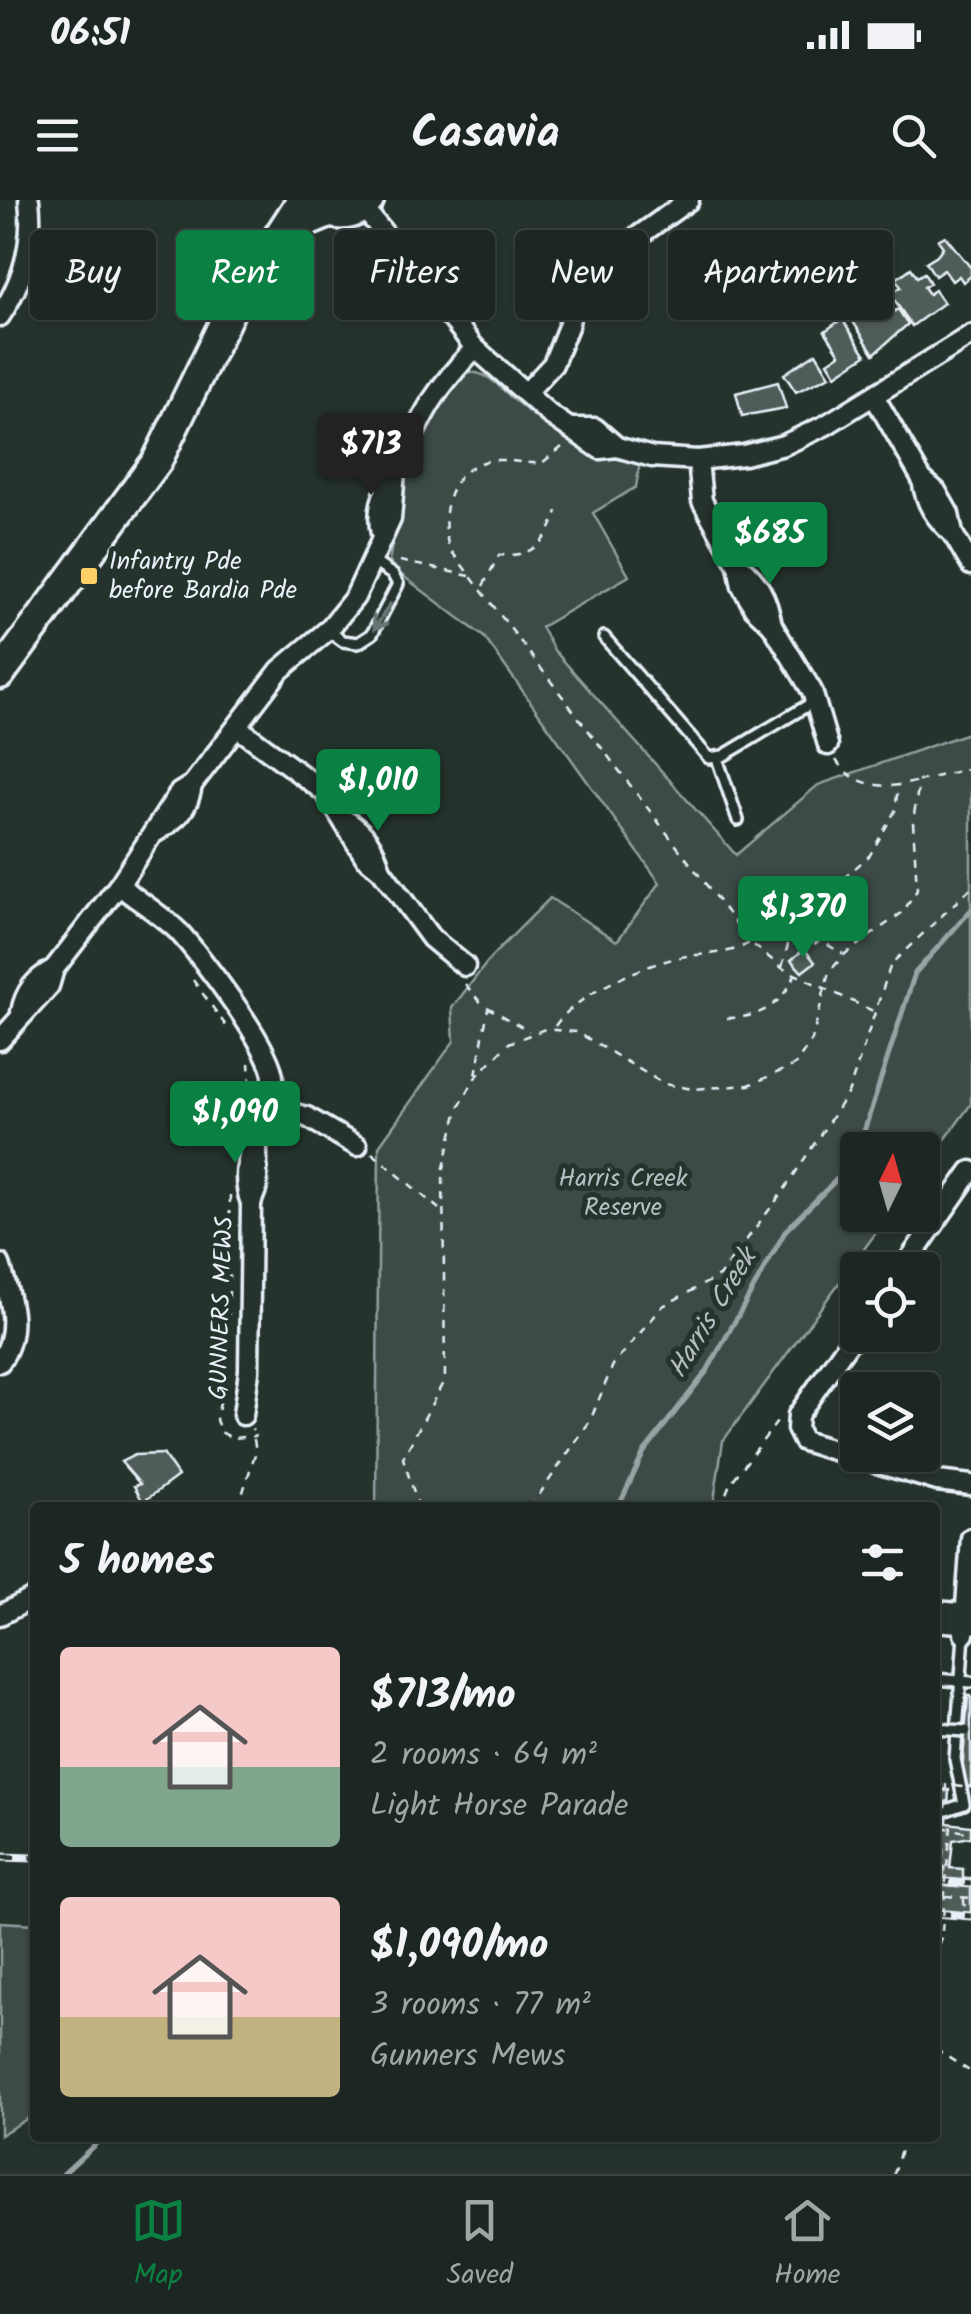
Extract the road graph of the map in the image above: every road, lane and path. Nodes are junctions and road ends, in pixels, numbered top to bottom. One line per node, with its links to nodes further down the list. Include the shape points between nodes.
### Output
1 (29, 200): 8 (street, via 28,252)
2 (302, 200): 6 (street)
3 (690, 200): 12 (street, via 589,271 574,291 553,364)
4 (366, 204): 5 (street, via 347,215); 11 (street)
5 (322, 206): 7 (street)
6 (282, 230)
7 (296, 230)
8 (0, 316)
9 (225, 320): 23 (street, via 149,472)
10 (971, 335): 13 (street)
11 (476, 348): 12 (street); 18 (street, via 429,399 382,492)
12 (526, 393): 14 (street)
13 (874, 396): 15 (street, via 784,445); 17 (street, via 922,479 924,498)
14 (572, 428): 15 (street, via 600,449); 19 (path, via 542,464 479,465 448,492 446,538)
15 (698, 460): 24 (street, via 702,502 738,564 742,586)
16 (557, 511): 20 (path, via 533,552 498,555)
17 (971, 565)
18 (380, 566): 19 (path, via 405,560); 21 (street); 21 (lane, one-way to 21, via 398,584 372,634 358,643)
19 (472, 576): 20 (path)
20 (482, 588): 35 (path)
21 (328, 630): 25 (street, via 290,659)
22 (604, 638): 27 (lane, via 704,755)
23 (0, 674)
24 (817, 700): 26 (street); 27 (lane)
25 (236, 726): 32 (street, via 179,793); 37 (street, via 318,786 431,938)
26 (828, 745): 30 (path, via 848,774)
27 (717, 758): 31 (lane)
28 (971, 768): 29 (path)
29 (919, 781): 30 (path); 36 (path, via 913,822 917,890 903,912)
30 (898, 787): 34 (path, via 895,812 870,855)
31 (738, 820)
32 (118, 885): 48 (street, via 42,995); 51 (street, GUNNERS MEWS, via 182,936 262,1048 273,1074)
33 (971, 888): 43 (path, via 892,964)
34 (794, 923): 36 (path, via 812,946 820,940); 38 (path)
35 (750, 942): 38 (path); 45 (path, via 614,980)
36 (844, 954): 41 (path)
37 (465, 966): 42 (path, via 466,987)
38 (782, 968): 39 (path)
39 (795, 975): 41 (path); 44 (path, via 771,1008)
40 (194, 980): 47 (path)
41 (824, 988): 43 (path); 45 (path, via 812,1040 795,1065 750,1085 664,1084 577,1032)
42 (488, 1008): 46 (path); 50 (path)
43 (875, 1012): 67 (path, via 849,1091 782,1193 719,1276 663,1306 612,1365 590,1420)
44 (727, 1018)
45 (553, 1029): 46 (path)
46 (530, 1032): 50 (path, via 509,1043)
47 (231, 1033)
48 (0, 1040)
49 (247, 1058): 53 (path, via 250,1080)
50 (475, 1078): 56 (path, via 448,1146)
51 (266, 1106): 52 (street, via 307,1118); 62 (street, GUNNERS MEWS, via 251,1203 249,1371)
52 (358, 1146): 56 (path, via 382,1158)
53 (231, 1155)
54 (971, 1171): 57 (street)
55 (230, 1190): 63 (path, via 228,1369 216,1420 232,1438)
56 (441, 1211): 66 (path, via 448,1346 445,1379 403,1458)
57 (915, 1252)
58 (0, 1264): 60 (street, via 13,1328)
59 (842, 1352): 61 (street)
60 (0, 1362)
61 (803, 1406): 64 (street, via 797,1429 810,1446); 68 (path, via 774,1425)
62 (242, 1415): 63 (path)
63 (256, 1436): 65 (path)
64 (971, 1484)
65 (240, 1502)
66 (416, 1502)
67 (534, 1502)
68 (722, 1502)
69 (971, 1538): 73 (street)
70 (30, 1600): 71 (street)
71 (0, 1615)
72 (940, 1618): 73 (street)
73 (968, 1626): 74 (street); 76 (lane)
74 (940, 1631)
75 (940, 1679): 76 (lane)
76 (966, 1681): 82 (lane, via 955,1759 964,1804)
77 (940, 1729): 78 (lane, bridge)
78 (966, 1731)
79 (946, 1785): 80 (path, bridge); 81 (path, bridge); 87 (path, bridge)
80 (940, 1786)
81 (971, 1788)
82 (940, 1809)
83 (940, 1826): 84 (path)
84 (950, 1828): 85 (path); 86 (path); 87 (path)
85 (940, 1831)
86 (971, 1832)
87 (941, 1855): 88 (path, bridge)
88 (945, 1896): 89 (path); 91 (path, bridge)
89 (968, 1898): 90 (path, via 964,1905)
90 (971, 1906)
91 (940, 1944)
92 (940, 2052): 93 (path)
93 (971, 2072)
94 (903, 2142): 95 (path)
95 (894, 2174)

